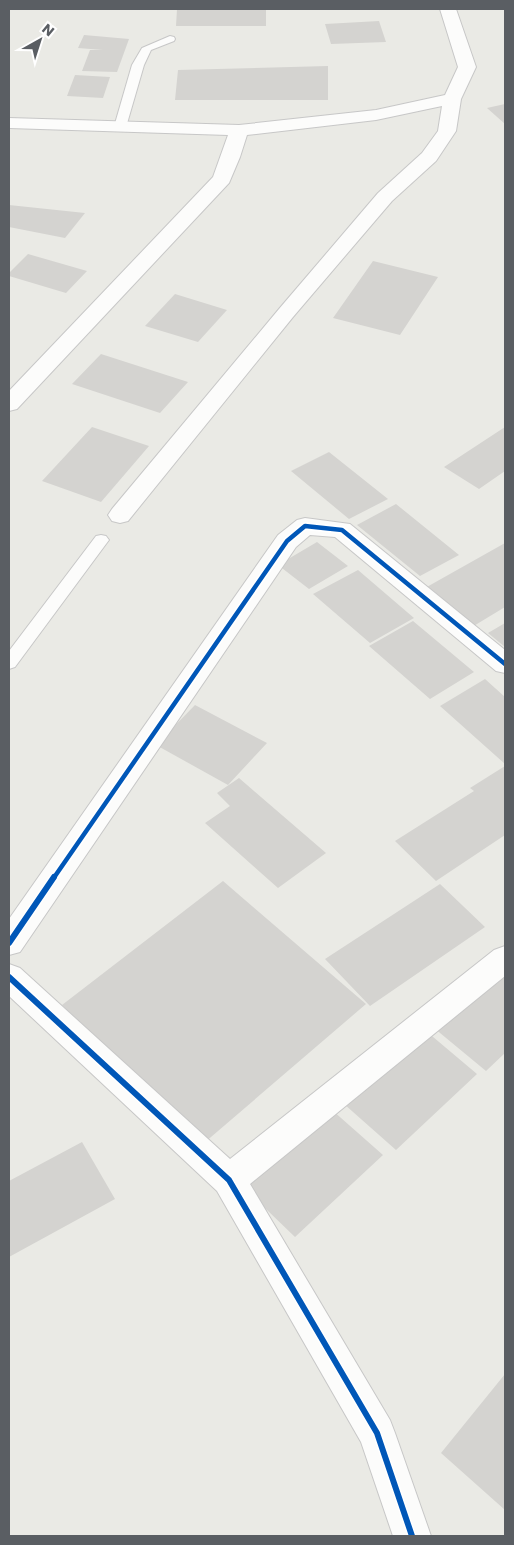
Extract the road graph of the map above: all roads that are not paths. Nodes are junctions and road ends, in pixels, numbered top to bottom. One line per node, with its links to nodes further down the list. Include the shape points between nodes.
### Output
1 (448, 9): 3 (street, via 468,67)
2 (170, 39): 5 (lane, via 147,48 138,65)
3 (452, 98): 6 (street, via 376,115); 8 (street, via 447,131 430,157 385,197)
4 (9, 123): 5 (street)
5 (120, 127): 6 (street)
6 (239, 130): 7 (street, via 222,180)
7 (9, 404)
8 (120, 515)
9 (101, 540): 10 (lane)
10 (9, 663)
11 (505, 664): 12 (street, via 342,530 305,526 287,541)
12 (9, 943)
13 (505, 959): 15 (street)
14 (9, 977): 15 (street)
15 (229, 1180): 16 (street, via 377,1433)
16 (412, 1536)

